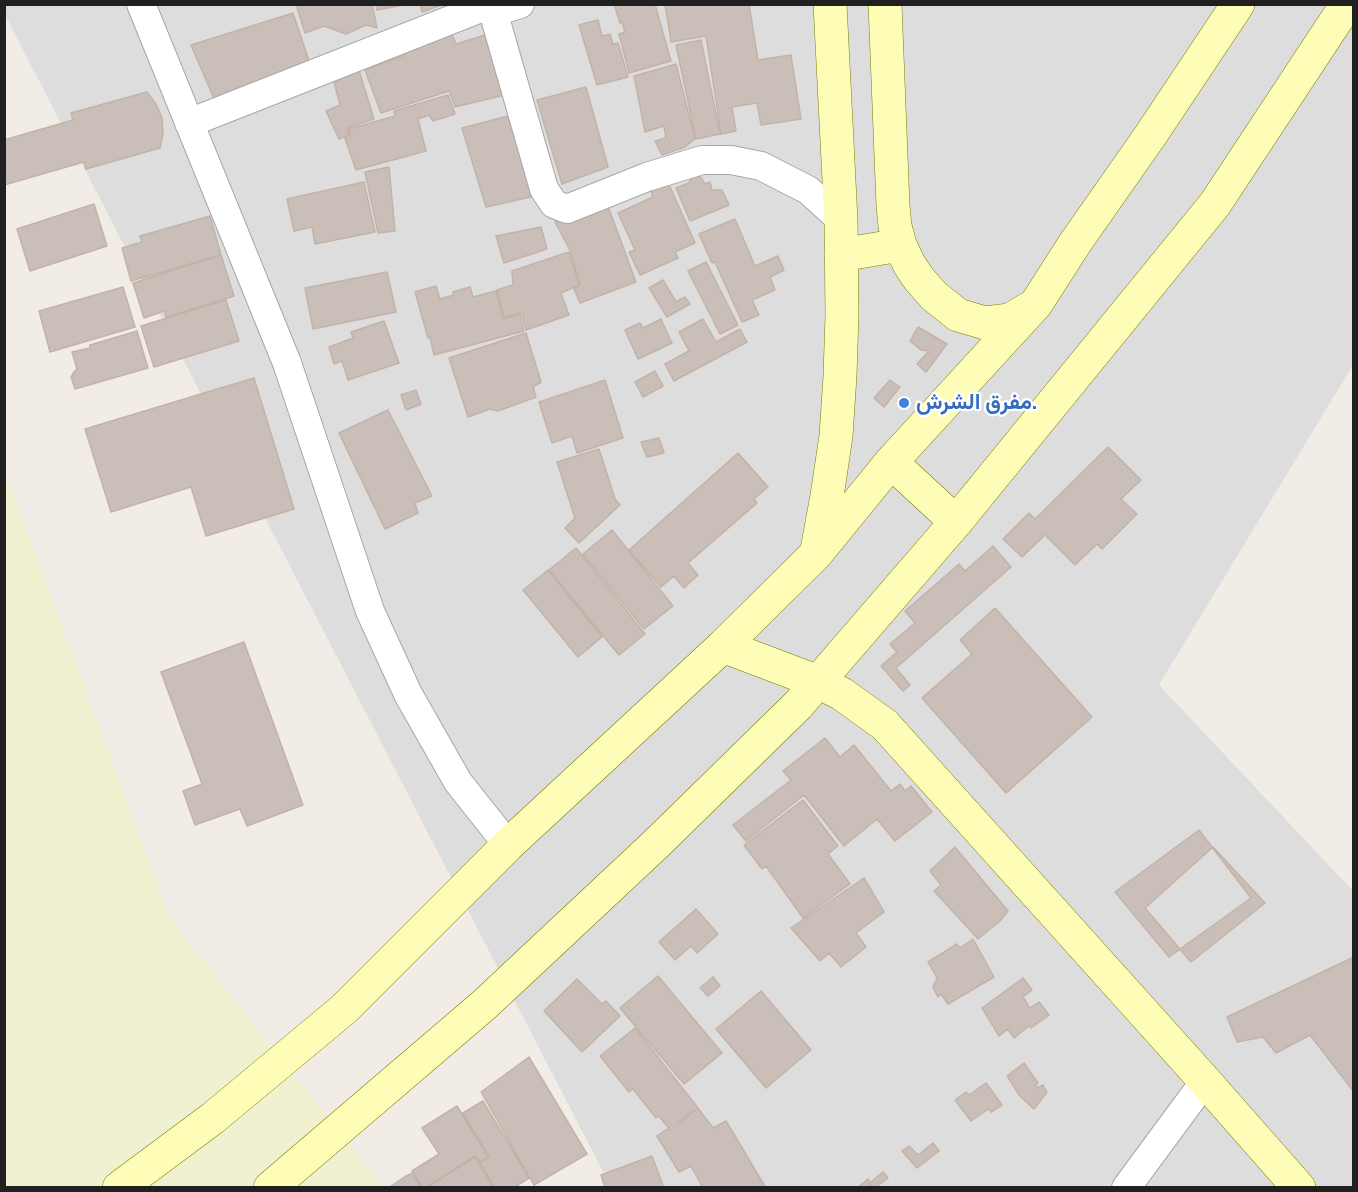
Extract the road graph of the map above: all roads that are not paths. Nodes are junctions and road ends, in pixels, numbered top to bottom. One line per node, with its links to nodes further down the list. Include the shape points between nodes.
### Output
1 (141, 4): 7 (street)
2 (830, 4): 8 (main road)
3 (885, 4): 9 (main road, via 893,207)
4 (1238, 4): 11 (main road)
5 (1347, 4): 13 (main road, via 1215,204)
6 (499, 6): 7 (street); 8 (street, via 544,189 554,204 567,209 702,160 731,160 760,166 808,190)
7 (189, 123): 17 (street, via 286,363 370,610 408,694 458,782)
8 (841, 220): 10 (main road)
9 (900, 245): 10 (main road); 11 (main road, via 919,279 958,315 985,323 1010,320)
10 (841, 255): 14 (main road, via 841,366 836,426)
11 (1036, 304): 12 (main road)
12 (891, 462): 13 (main road); 14 (main road)
13 (956, 522): 16 (main road)
14 (816, 554): 15 (main road)
15 (723, 646): 16 (main road); 17 (main road)
16 (818, 682): 18 (main road, via 885,725); 20 (main road, via 665,836 484,1005)
17 (508, 845): 19 (main road, via 344,1009 213,1118)
18 (1205, 1081): 21 (street); 22 (main road)
19 (119, 1188)
20 (270, 1188)
21 (1126, 1188)
22 (1299, 1188)

